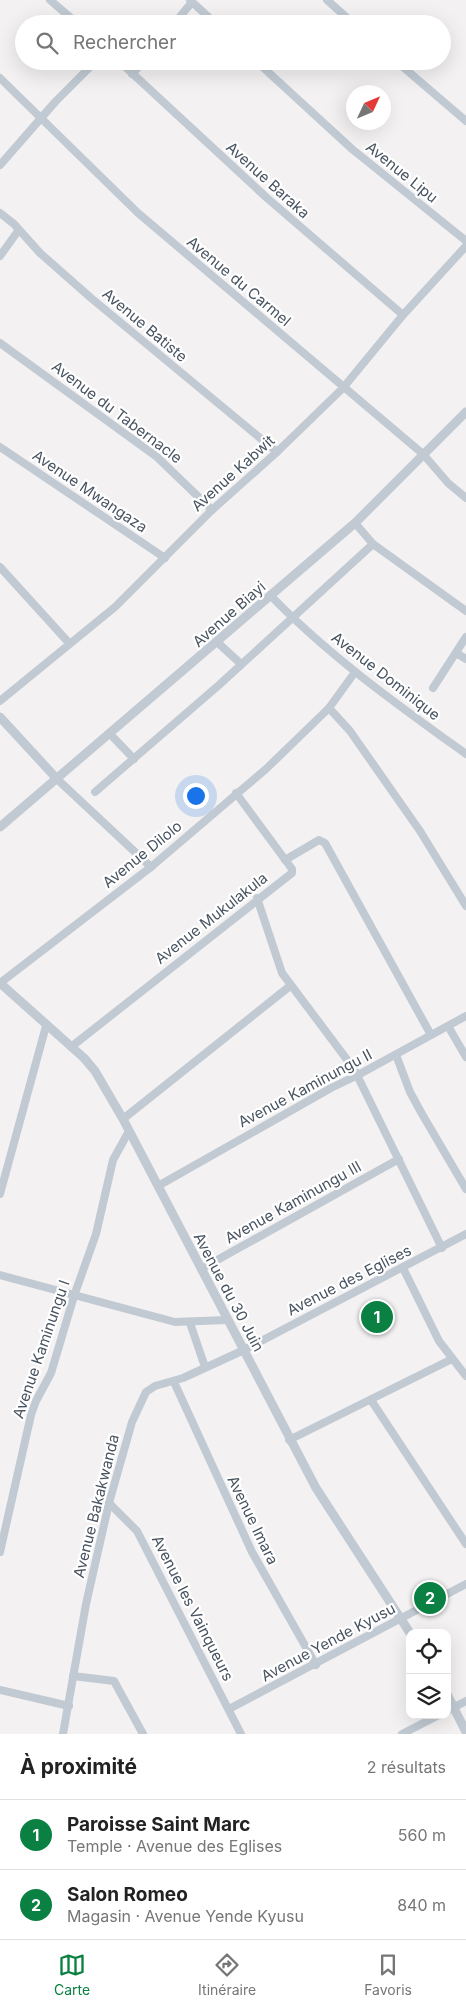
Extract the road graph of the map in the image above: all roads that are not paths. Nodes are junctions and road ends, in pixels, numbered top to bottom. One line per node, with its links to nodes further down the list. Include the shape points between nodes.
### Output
1 (50, 0): 4 (street)
2 (327, 0): 7 (street)
3 (191, 1): 5 (street); 6 (street)
4 (68, 15)
5 (181, 15)
6 (206, 15)
7 (344, 15)
8 (87, 70): 15 (street)
9 (128, 70): 13 (street, Avenue Baraka)
10 (136, 70): 13 (street)
11 (266, 70): 20 (street, Avenue Lipu, via 352,149)
12 (406, 70): 16 (street)
13 (132, 74): 23 (street, Avenue Baraka, via 266,198)
14 (0, 78): 15 (street, Avenue du Carmel)
15 (42, 119): 17 (street); 25 (street, Avenue du Carmel, via 146,219)
16 (466, 121)
17 (0, 165)
18 (0, 213): 19 (street, Avenue Batiste)
19 (18, 230): 22 (street); 28 (street, Avenue Batiste, via 91,298)
20 (466, 241)
21 (466, 246): 23 (street, Avenue Kabwit)
22 (0, 256)
23 (403, 315): 25 (street, Avenue Kabwit)
24 (0, 343): 31 (street, Avenue du Tabernacle, via 157,457)
25 (343, 388): 28 (street, Avenue Kabwit); 29 (street, Avenue du Carmel)
26 (466, 412): 29 (street, Avenue Biayi)
27 (0, 447): 34 (street, Avenue Mwangaza)
28 (277, 452): 31 (street, Avenue Kabwit)
29 (422, 454): 30 (street, Avenue du Carmel); 32 (street, Avenue Biayi)
30 (466, 498)
31 (212, 510): 34 (street, Avenue Kabwit)
32 (355, 523): 33 (street); 36 (street, Avenue Biayi)
33 (373, 544): 37 (street); 38 (street)
34 (165, 558): 41 (street, Avenue Kabwit, via 115,607)
35 (0, 567): 41 (street)
36 (271, 596): 38 (street, Avenue Dominique); 40 (street, Avenue Biayi)
37 (466, 611)
38 (291, 617): 44 (street); 45 (street, Avenue Dominique)
39 (466, 637): 42 (street)
40 (217, 642): 44 (street); 50 (street, Avenue Biayi)
41 (69, 643): 47 (street, Avenue Kabwit)
42 (456, 653): 43 (street); 46 (street)
43 (466, 660)
44 (241, 664): 52 (street)
45 (355, 672): 48 (street, Avenue Dilolo); 51 (street, Avenue Dominique)
46 (432, 688)
47 (0, 700)
48 (329, 708): 55 (street, Avenue Dilolo, via 292,746); 60 (street, via 350,731 414,822)
49 (0, 717): 53 (street)
50 (110, 734): 52 (street); 53 (street, Avenue Biayi)
51 (466, 754)
52 (134, 759): 54 (street)
53 (57, 779): 56 (street, Avenue Biayi); 58 (street)
54 (95, 792)
55 (236, 793): 57 (street); 58 (street, Avenue Dilolo)
56 (0, 827)
57 (285, 860): 59 (street, Avenue Mukulakula, via 292,873); 66 (street, via 319,840 325,843)
58 (151, 866): 61 (street, Avenue Dilolo)
59 (257, 898): 62 (street, via 278,965); 67 (street, Avenue Mukulakula)
60 (466, 906)
61 (0, 983): 64 (street, Avenue du 30 Juin)
62 (290, 986): 70 (street); 71 (street)
63 (466, 1016): 65 (street, Avenue Kaminungu II)
64 (46, 1026): 67 (street, Avenue du 30 Juin); 76 (street)
65 (448, 1026): 66 (street, Avenue Kaminungu II); 69 (street)
66 (431, 1035): 68 (street, Avenue Kaminungu II)
67 (71, 1047): 71 (street, Avenue du 30 Juin, via 95,1071)
68 (396, 1055): 70 (street, Avenue Kaminungu II); 75 (street, via 414,1100)
69 (466, 1057)
70 (358, 1076): 73 (street); 74 (street, Avenue Kaminungu II)
71 (122, 1119): 72 (street, Avenue du 30 Juin)
72 (129, 1131): 74 (street, Avenue du 30 Juin); 82 (street, Avenue Kaminungu I, via 114,1160 96,1234)
73 (399, 1159): 78 (street); 80 (street, Avenue Kaminungu III)
74 (158, 1186): 80 (street, Avenue du 30 Juin)
75 (466, 1189)
76 (0, 1194)
77 (466, 1234): 78 (street, Avenue des Eglises)
78 (442, 1248): 79 (street, Avenue des Eglises)
79 (403, 1268): 85 (street, Avenue des Eglises); 86 (street, via 439,1341)
80 (201, 1269): 83 (street, Avenue du 30 Juin)
81 (0, 1275): 82 (street)
82 (74, 1296): 84 (street); 94 (street, Avenue Kaminungu I, via 51,1373 31,1415)
83 (227, 1320): 84 (street); 85 (street, Avenue du 30 Juin)
84 (190, 1323): 87 (street)
85 (244, 1350): 87 (street, Avenue Bakakwanda); 91 (street, Avenue du 30 Juin)
86 (452, 1359): 88 (street); 90 (street)
87 (205, 1367): 89 (street, Avenue Bakakwanda)
88 (466, 1376)
89 (174, 1382): 92 (street, Avenue Bakakwanda, via 150,1389 140,1403); 98 (street, Avenue Imara, via 252,1552)
90 (371, 1400): 91 (street); 93 (street)
91 (289, 1440): 96 (street, Avenue du 30 Juin, via 334,1518)
92 (109, 1504): 99 (street, Avenue Bakakwanda, via 86,1604); 104 (street, Avenue les Vainqueurs, via 137,1531)
93 (466, 1544)
94 (0, 1552)
95 (466, 1584): 96 (street, Avenue Yende Kyusu)
96 (400, 1618): 97 (street, Avenue du 30 Juin); 98 (street, Avenue Yende Kyusu)
97 (407, 1629)
98 (316, 1665): 104 (street, Avenue Yende Kyusu)
99 (74, 1676): 102 (street, Avenue Bakakwanda); 108 (street, via 114,1681)
100 (0, 1690): 102 (street)
101 (466, 1701): 103 (street)
102 (69, 1706): 107 (street, Avenue Bakakwanda)
103 (451, 1709): 106 (street)
104 (229, 1710): 109 (street, Avenue les Vainqueurs)
105 (431, 1719): 110 (street)
106 (466, 1732)
107 (63, 1734)
108 (143, 1734)
109 (241, 1734)
110 (402, 1734)

